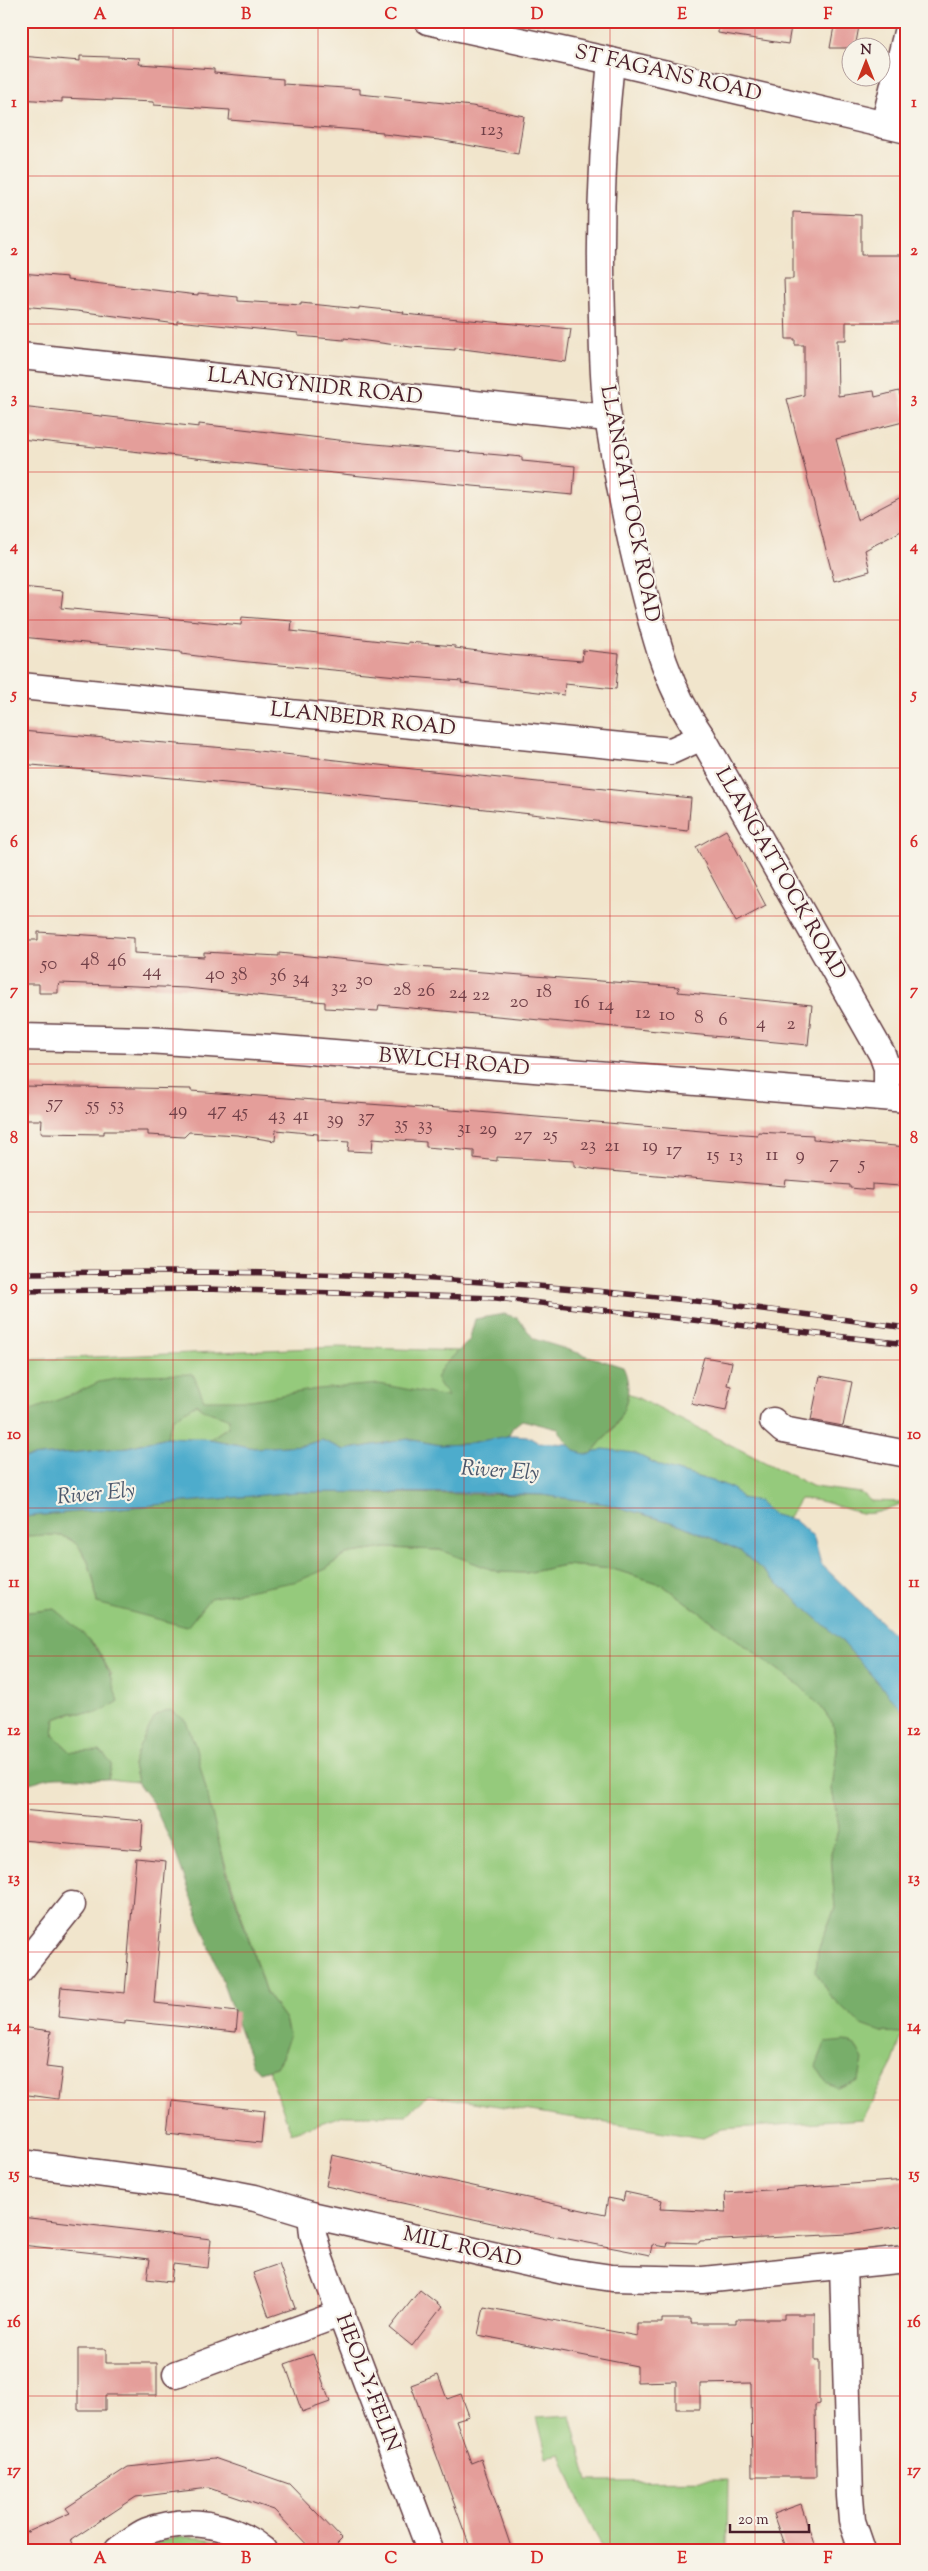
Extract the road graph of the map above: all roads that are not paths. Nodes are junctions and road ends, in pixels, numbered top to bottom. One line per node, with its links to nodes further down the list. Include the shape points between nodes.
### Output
1 (428, 21): 3 (street, ST FAGANS ROAD)
2 (907, 32): 4 (street)
3 (611, 61): 4 (street, ST FAGANS ROAD); 6 (street, LLANGATTOCK ROAD, via 603,132 601,284)
4 (895, 128)
5 (21, 356): 6 (street, LLANGYNIDR ROAD)
6 (608, 418): 8 (street, LLANGATTOCK ROAD, via 634,555 657,645 686,715)
7 (21, 686): 8 (street, LLANBEDR ROAD, via 672,751)
8 (702, 737): 10 (street, LLANGATTOCK ROAD, via 882,1054)
9 (21, 1037): 10 (street, BWLCH ROAD, via 272,1048)
10 (897, 1098)
11 (774, 1421): 12 (street, via 783,1430)
12 (907, 1454)
13 (72, 1904): 14 (street)
14 (21, 1969)
15 (21, 2163): 16 (street, MILL ROAD, via 182,2184 255,2198)
16 (311, 2214): 18 (street, MILL ROAD, via 564,2271 612,2278 703,2280); 19 (street, HEOL-Y-FELIN, via 320,2259)
17 (907, 2259): 18 (street, MILL ROAD)
18 (843, 2266): 24 (street, via 852,2520)
19 (342, 2313): 20 (street); 23 (street, HEOL-Y-FELIN)
20 (176, 2374)
21 (118, 2550): 22 (street, via 146,2532 180,2523 216,2525 248,2538)
22 (263, 2550)
23 (430, 2550)
24 (862, 2550)

